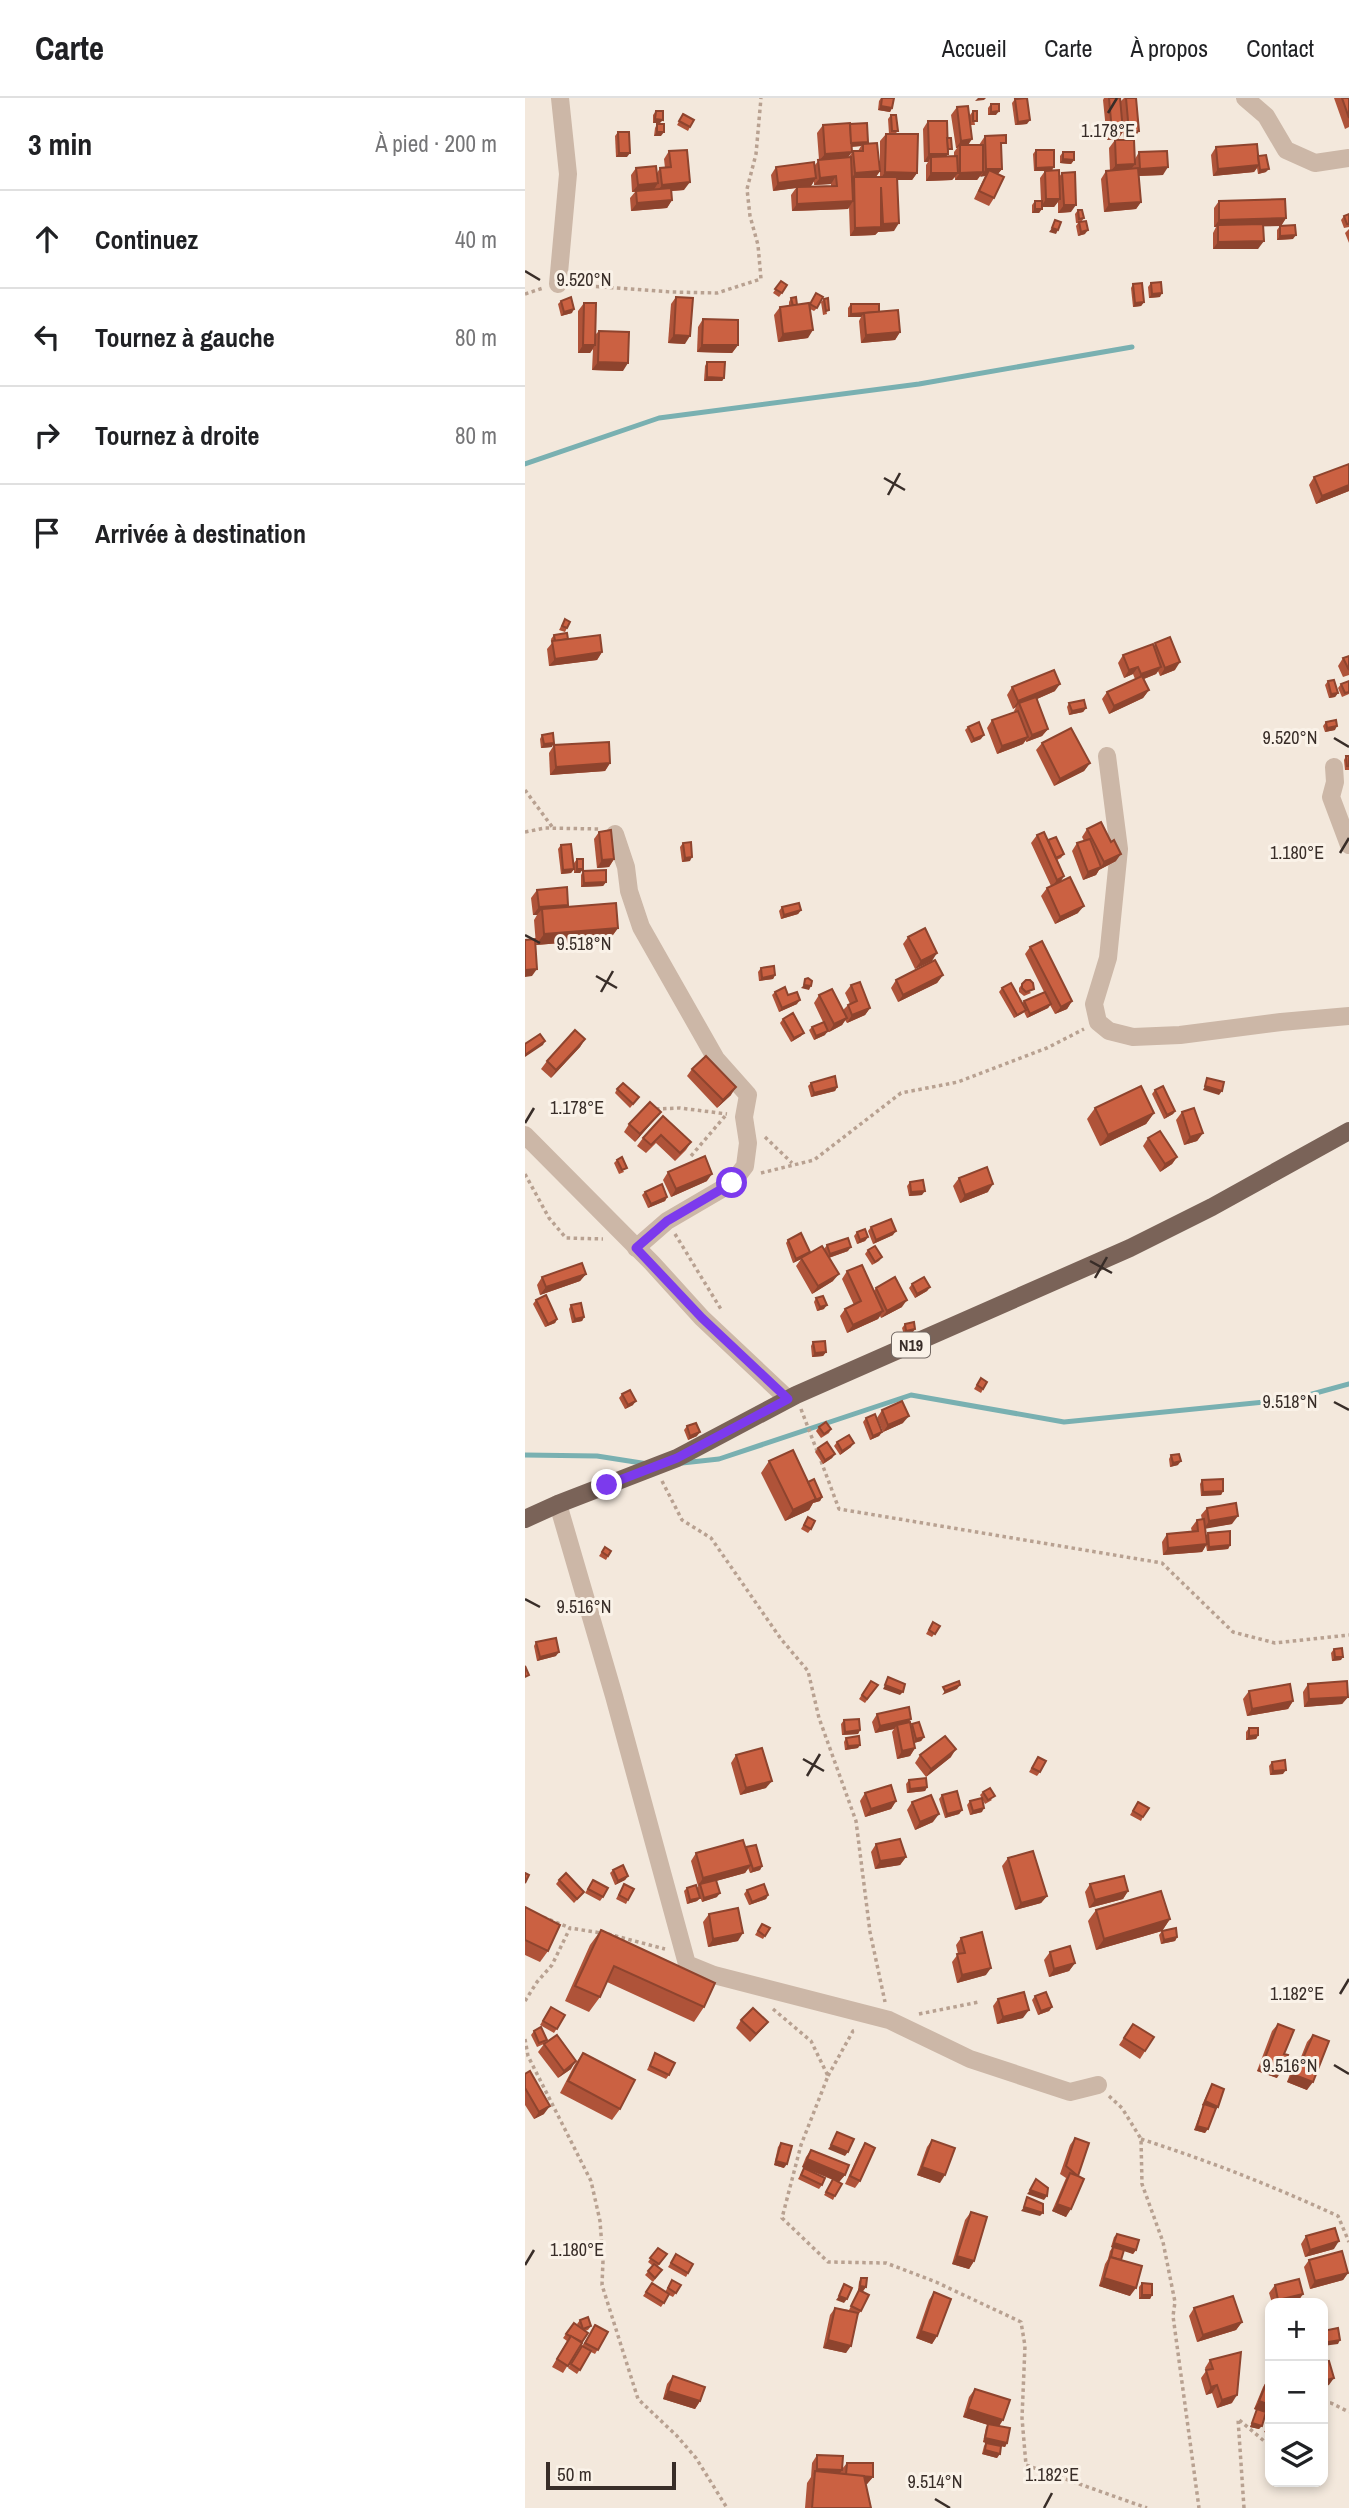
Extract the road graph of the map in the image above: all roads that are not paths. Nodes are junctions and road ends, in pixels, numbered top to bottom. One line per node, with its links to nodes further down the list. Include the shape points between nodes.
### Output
1 (561, 98): 4 (street, via 568,174)
2 (1245, 98): 3 (street, via 1266,116 1286,150 1315,163)
3 (1349, 158)
4 (558, 284)
5 (1107, 756): 9 (street, via 1119,849 1108,958 1094,1004 1098,1022 1109,1031 1133,1037)
6 (1334, 767): 8 (street, via 1331,797)
7 (615, 834): 12 (street, via 641,927 716,1059 748,1095 745,1166 732,1183 667,1221)
8 (1349, 845)
9 (1349, 1016)
10 (1349, 1130): 13 (main road, N19, via 1130,1248)
11 (525, 1135): 12 (street)
12 (636, 1248): 13 (street, via 702,1318)
13 (792, 1397): 14 (main road, N19, via 677,1458)
14 (558, 1504): 15 (main road, N19); 16 (street, via 687,1964 890,2020 970,2059 1070,2091)
15 (525, 1519)
16 (1098, 2085)

